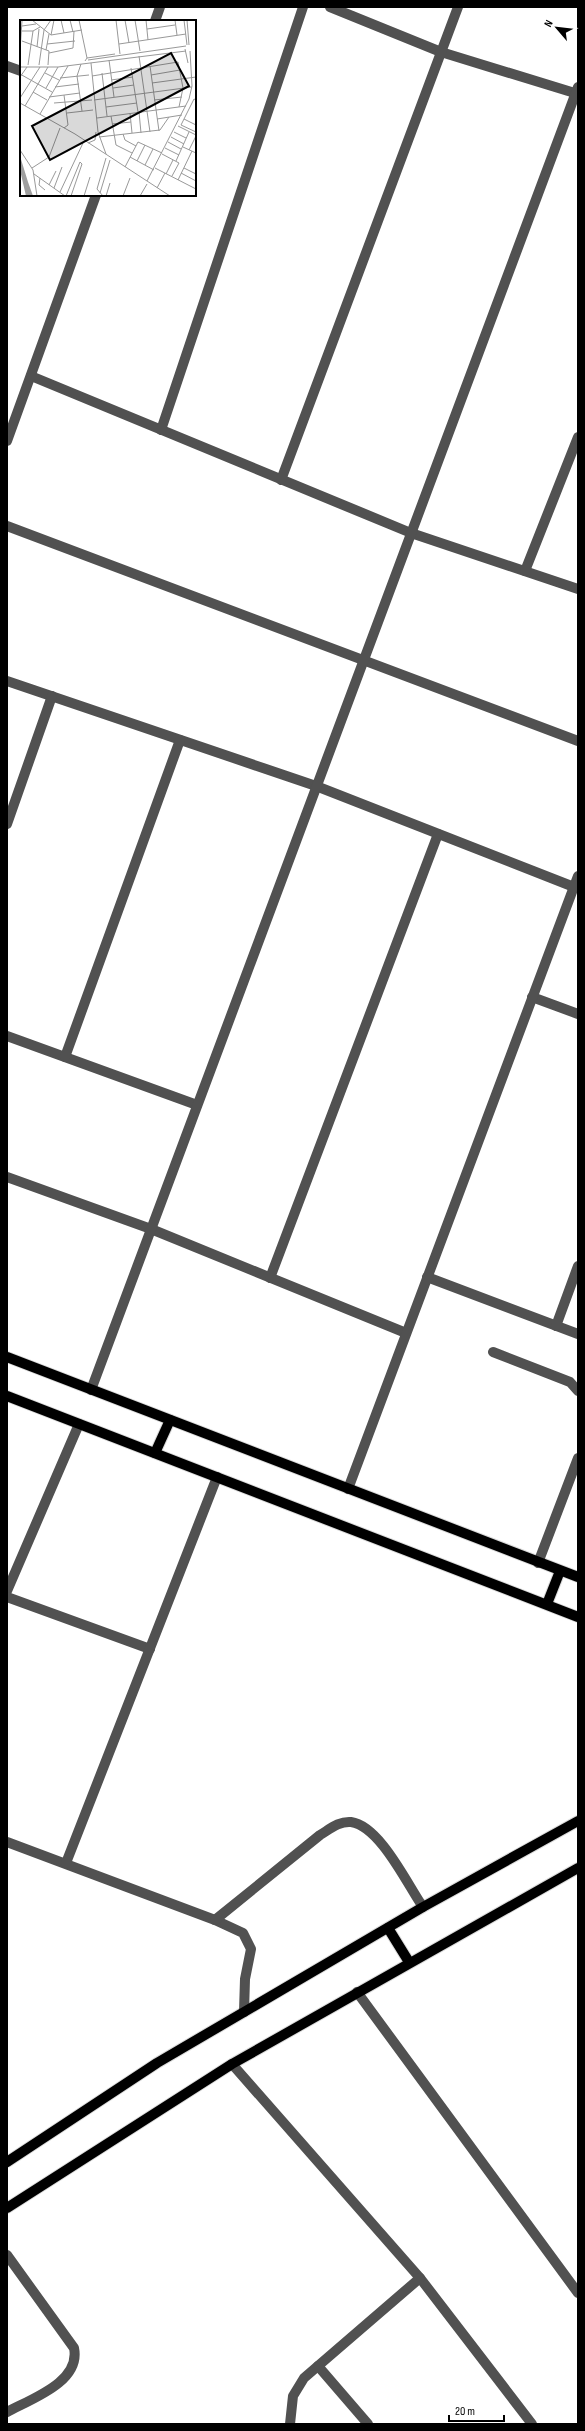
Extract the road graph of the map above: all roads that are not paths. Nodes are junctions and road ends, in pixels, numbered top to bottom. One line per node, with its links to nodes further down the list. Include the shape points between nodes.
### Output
1 (160, 7): 5 (street)
2 (303, 7): 12 (street)
3 (330, 7): 6 (street)
4 (458, 7): 6 (street)
5 (155, 20)
6 (441, 52): 9 (street); 15 (street)
7 (7, 66): 8 (street)
8 (20, 72)
9 (577, 91): 17 (street)
10 (96, 196): 11 (street)
11 (31, 376): 12 (street); 14 (street)
12 (161, 430): 15 (street)
13 (578, 437): 18 (street)
14 (7, 441)
15 (281, 480): 17 (street)
16 (7, 526): 20 (street)
17 (411, 533): 18 (street); 20 (street)
18 (526, 571): 19 (street)
19 (578, 589)
20 (364, 659): 24 (street); 25 (street)
21 (7, 681): 22 (street)
22 (52, 696): 23 (street); 26 (street)
23 (180, 740): 25 (street); 33 (street)
24 (578, 741)
25 (316, 786): 27 (street); 34 (street)
26 (7, 824)
27 (438, 834): 29 (street); 39 (street)
28 (578, 876): 29 (street)
29 (574, 887): 30 (street)
30 (532, 997): 31 (street); 38 (street)
31 (578, 1014)
32 (7, 1036): 33 (street)
33 (66, 1057): 34 (street)
34 (197, 1105): 36 (street)
35 (7, 1177): 36 (street)
36 (151, 1229): 39 (street); 45 (street)
37 (578, 1266): 40 (street)
38 (427, 1277): 40 (street); 41 (street)
39 (270, 1278): 41 (street)
40 (556, 1326): 42 (street)
41 (406, 1333): 53 (street)
42 (578, 1334)
43 (493, 1352): 46 (street, via 570,1382)
44 (7, 1357): 45 (main road)
45 (91, 1390): 48 (main road)
46 (578, 1391)
47 (7, 1396): 49 (main road)
48 (170, 1420): 50 (main road); 53 (main road)
49 (79, 1424): 50 (main road); 57 (street)
50 (155, 1453): 52 (main road)
51 (578, 1458): 54 (street)
52 (217, 1476): 59 (main road); 61 (street)
53 (348, 1489): 54 (main road)
54 (538, 1563): 55 (main road)
55 (560, 1571): 56 (main road); 59 (main road)
56 (578, 1577)
57 (7, 1591)
58 (7, 1597): 61 (street)
59 (547, 1604): 60 (main road)
60 (578, 1617)
61 (150, 1649): 64 (street)
62 (578, 1821): 66 (main road)
63 (7, 1842): 64 (street)
64 (66, 1864): 67 (street)
65 (578, 1868): 69 (main road)
66 (423, 1907): 67 (street, via 377,1837 366,1827 350,1822 338,1824 320,1835); 68 (main road)
67 (215, 1920): 71 (street, via 243,1933 250,1943)
68 (388, 1928): 69 (main road); 71 (main road)
69 (409, 1962): 70 (main road)
70 (357, 1992): 72 (main road); 77 (street)
71 (244, 2012): 73 (main road, via 157,2063)
72 (232, 2064): 74 (main road); 76 (street)
73 (7, 2162)
74 (7, 2208)
75 (7, 2254): 79 (street, via 74,2348 76,2358 71,2370 57,2384)
76 (420, 2278): 78 (street); 82 (street)
77 (578, 2293)
78 (318, 2366): 80 (street, via 304,2378 293,2396); 81 (street)
79 (7, 2412)
80 (290, 2424)
81 (368, 2424)
82 (532, 2424)

